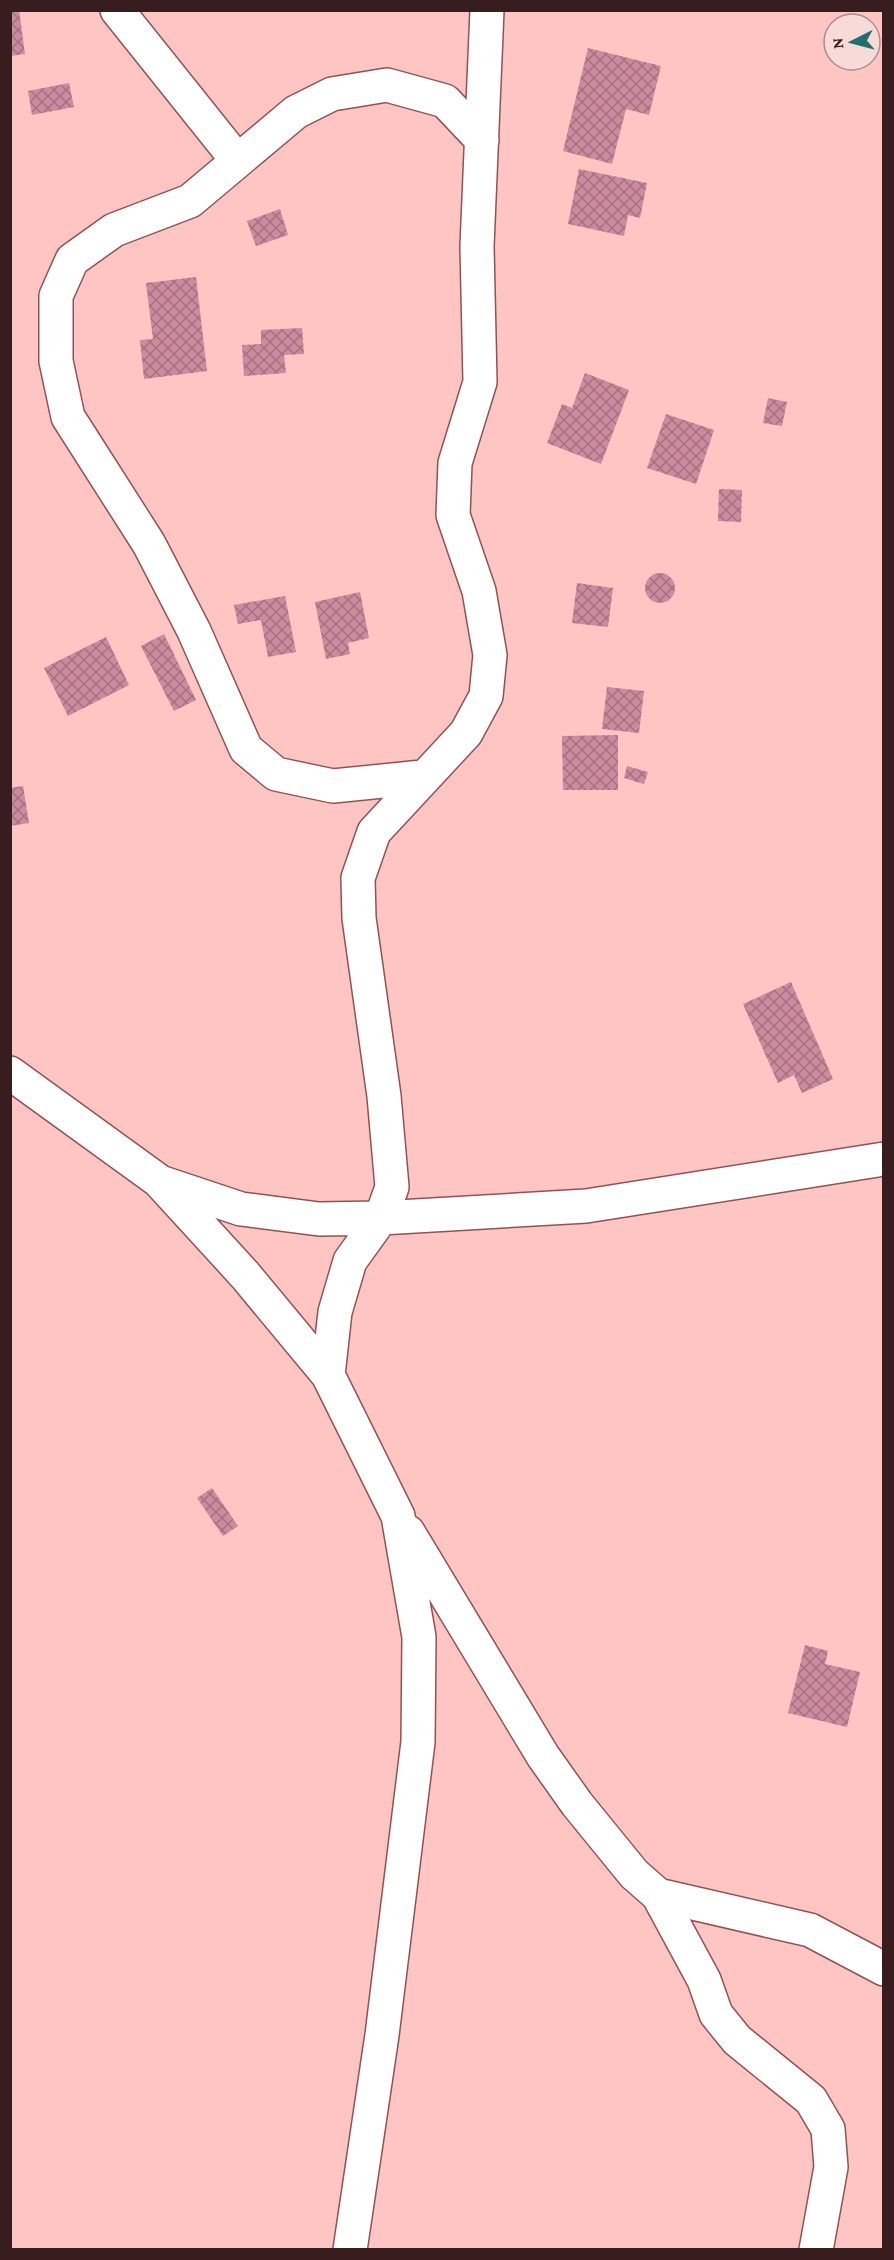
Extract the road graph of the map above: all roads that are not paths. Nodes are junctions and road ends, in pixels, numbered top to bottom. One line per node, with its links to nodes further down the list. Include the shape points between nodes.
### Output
1 (117, 10): 4 (street)
2 (487, 10): 3 (street)
3 (482, 140): 4 (street, via 445,101 387,85 332,94 305,107); 5 (street, via 477,246 480,382 455,463 453,515 479,591 490,655 486,696 466,733)
4 (237, 160): 5 (street, via 190,201 114,230 72,260 56,296 56,361 68,417 149,544 194,631 246,749 276,774 333,786)
5 (422, 777): 9 (street, via 374,832 358,878 359,918 384,1096 392,1187)
6 (10, 1072): 8 (street)
7 (884, 1159): 9 (street, via 586,1206)
8 (159, 1181): 9 (street, via 241,1209 319,1219); 10 (street, via 245,1275)
9 (381, 1218): 10 (street, via 350,1261 335,1312)
10 (328, 1375): 11 (street)
11 (398, 1516): 12 (street, via 543,1756 633,1874); 14 (street, via 419,1637 418,1742 382,2035)
12 (658, 1895): 13 (street, via 810,1930); 15 (street, via 704,1980 716,2014 737,2040 811,2100 828,2129 831,2167)
13 (884, 1969)
14 (350, 2250)
15 (816, 2250)

